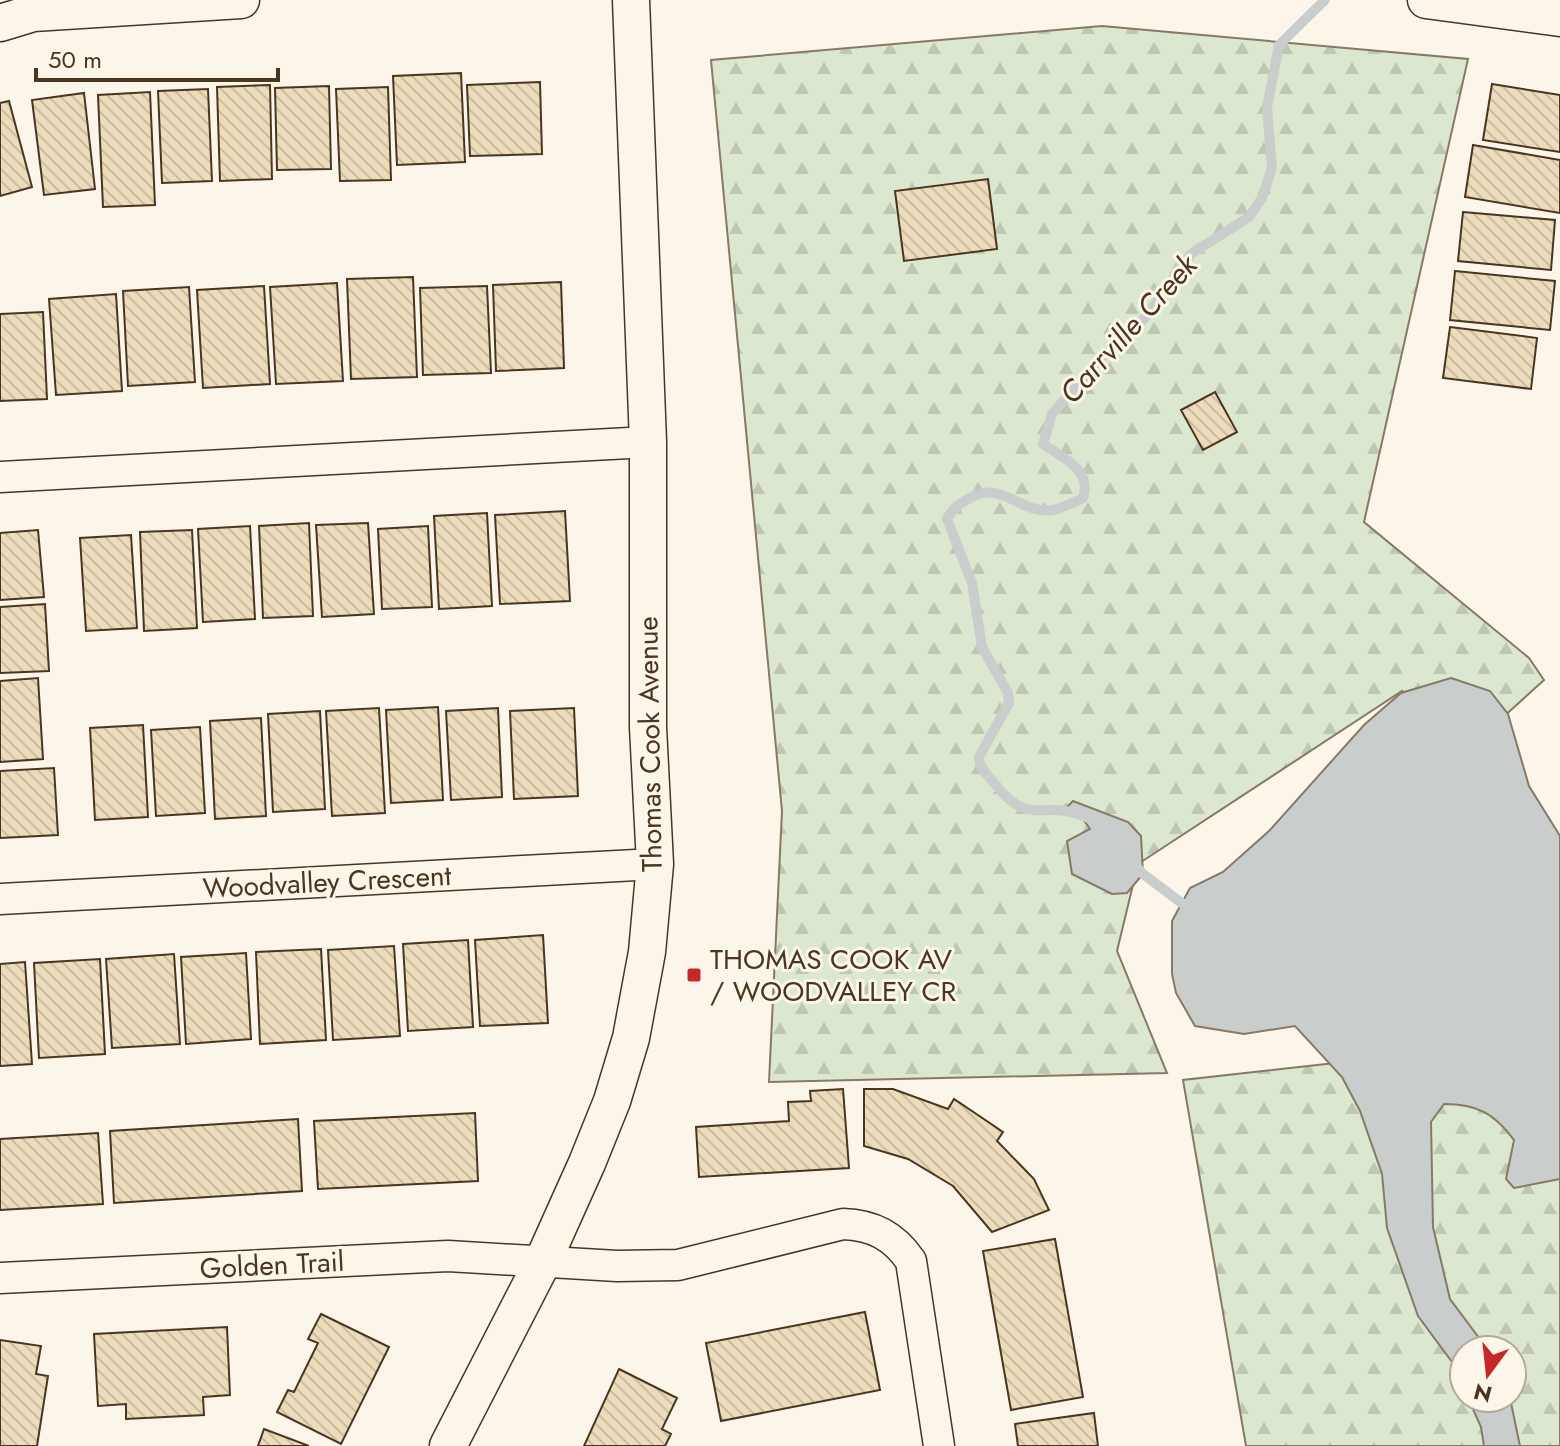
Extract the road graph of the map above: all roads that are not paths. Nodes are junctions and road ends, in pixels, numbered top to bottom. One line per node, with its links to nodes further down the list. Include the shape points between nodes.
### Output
1 (241, 0): 5 (street, via 33,13)
2 (631, 0): 6 (street, Thomas Cook Avenue)
3 (1438, 2): 4 (street)
4 (1560, 18)
5 (0, 23)
6 (648, 442): 7 (street); 8 (street, Thomas Cook Avenue, via 648,727)
7 (0, 477)
8 (655, 864): 9 (street, Woodvalley Crescent); 10 (street, Thomas Cook Avenue, via 647,952 631,1038 612,1101)
9 (0, 899)
10 (543, 1261): 11 (street, Golden Trail, via 448,1256); 12 (street, Thomas Cook Avenue); 13 (street, Golden Trail, via 678,1265 843,1224 878,1230 899,1242 911,1261)
11 (0, 1278)
12 (448, 1446)
13 (939, 1446)

